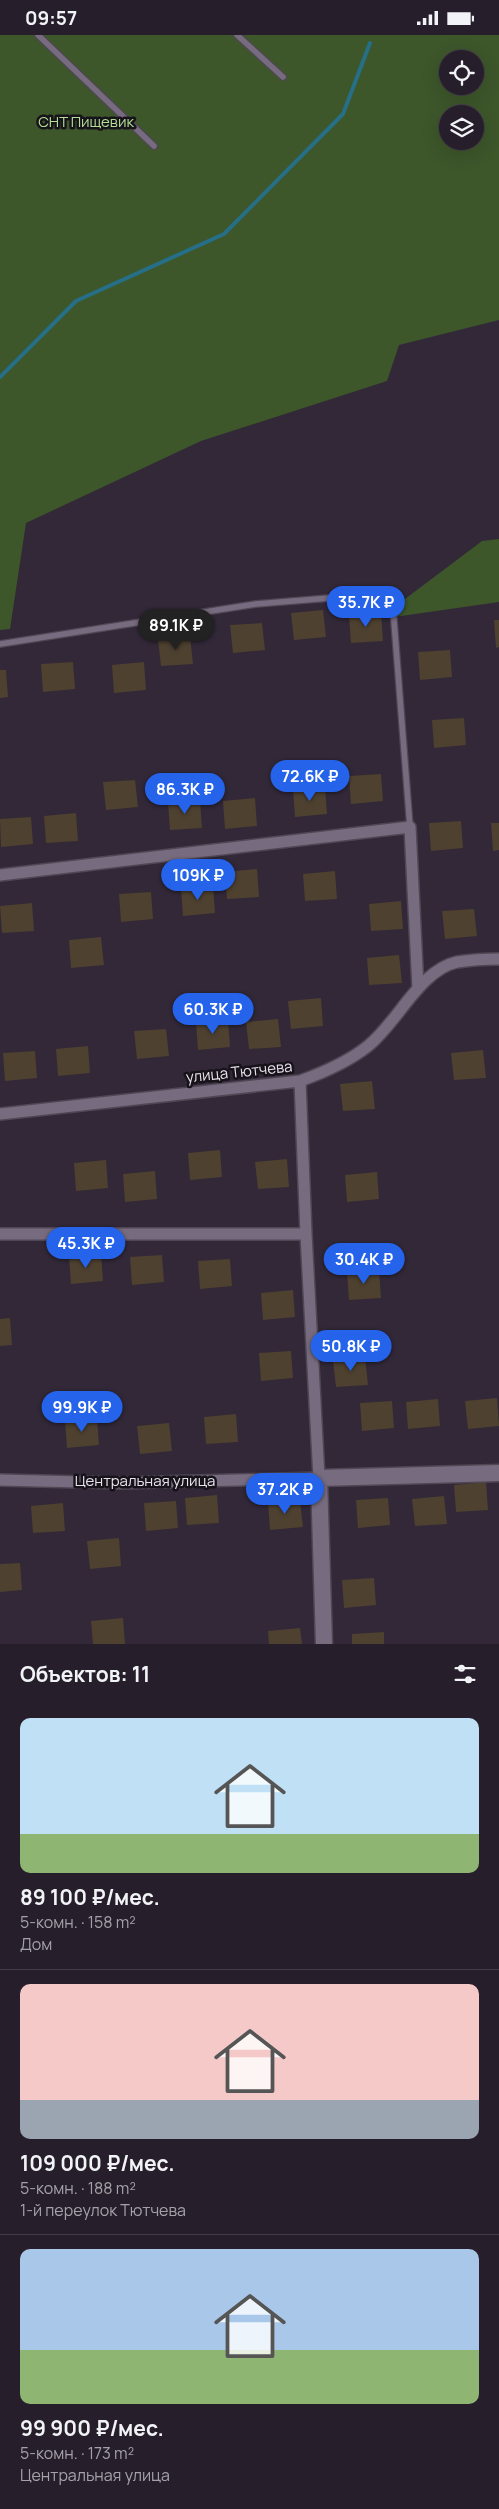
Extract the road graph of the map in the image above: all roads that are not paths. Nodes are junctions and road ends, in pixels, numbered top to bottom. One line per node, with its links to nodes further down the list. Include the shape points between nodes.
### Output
1 (38, 35): 4 (lane)
2 (237, 35): 3 (lane)
3 (283, 77)
4 (154, 146)
5 (0, 644): 6 (lane, via 256,604 386,596 393,608)
6 (410, 827): 7 (street); 9 (street)
7 (0, 875)
8 (499, 959): 9 (street, улица Тютчева, via 455,963 433,973)
9 (418, 989): 10 (street, улица Тютчева, via 396,1018 369,1045 335,1068)
10 (300, 1081): 11 (street, улица Тютчева); 13 (street)
11 (0, 1114)
12 (0, 1234): 13 (street)
13 (306, 1234): 15 (street)
14 (499, 1473): 15 (street, Центральная улица)
15 (319, 1478): 16 (street, Центральная улица, via 122,1483); 17 (street)
16 (0, 1481)
17 (324, 1644)

